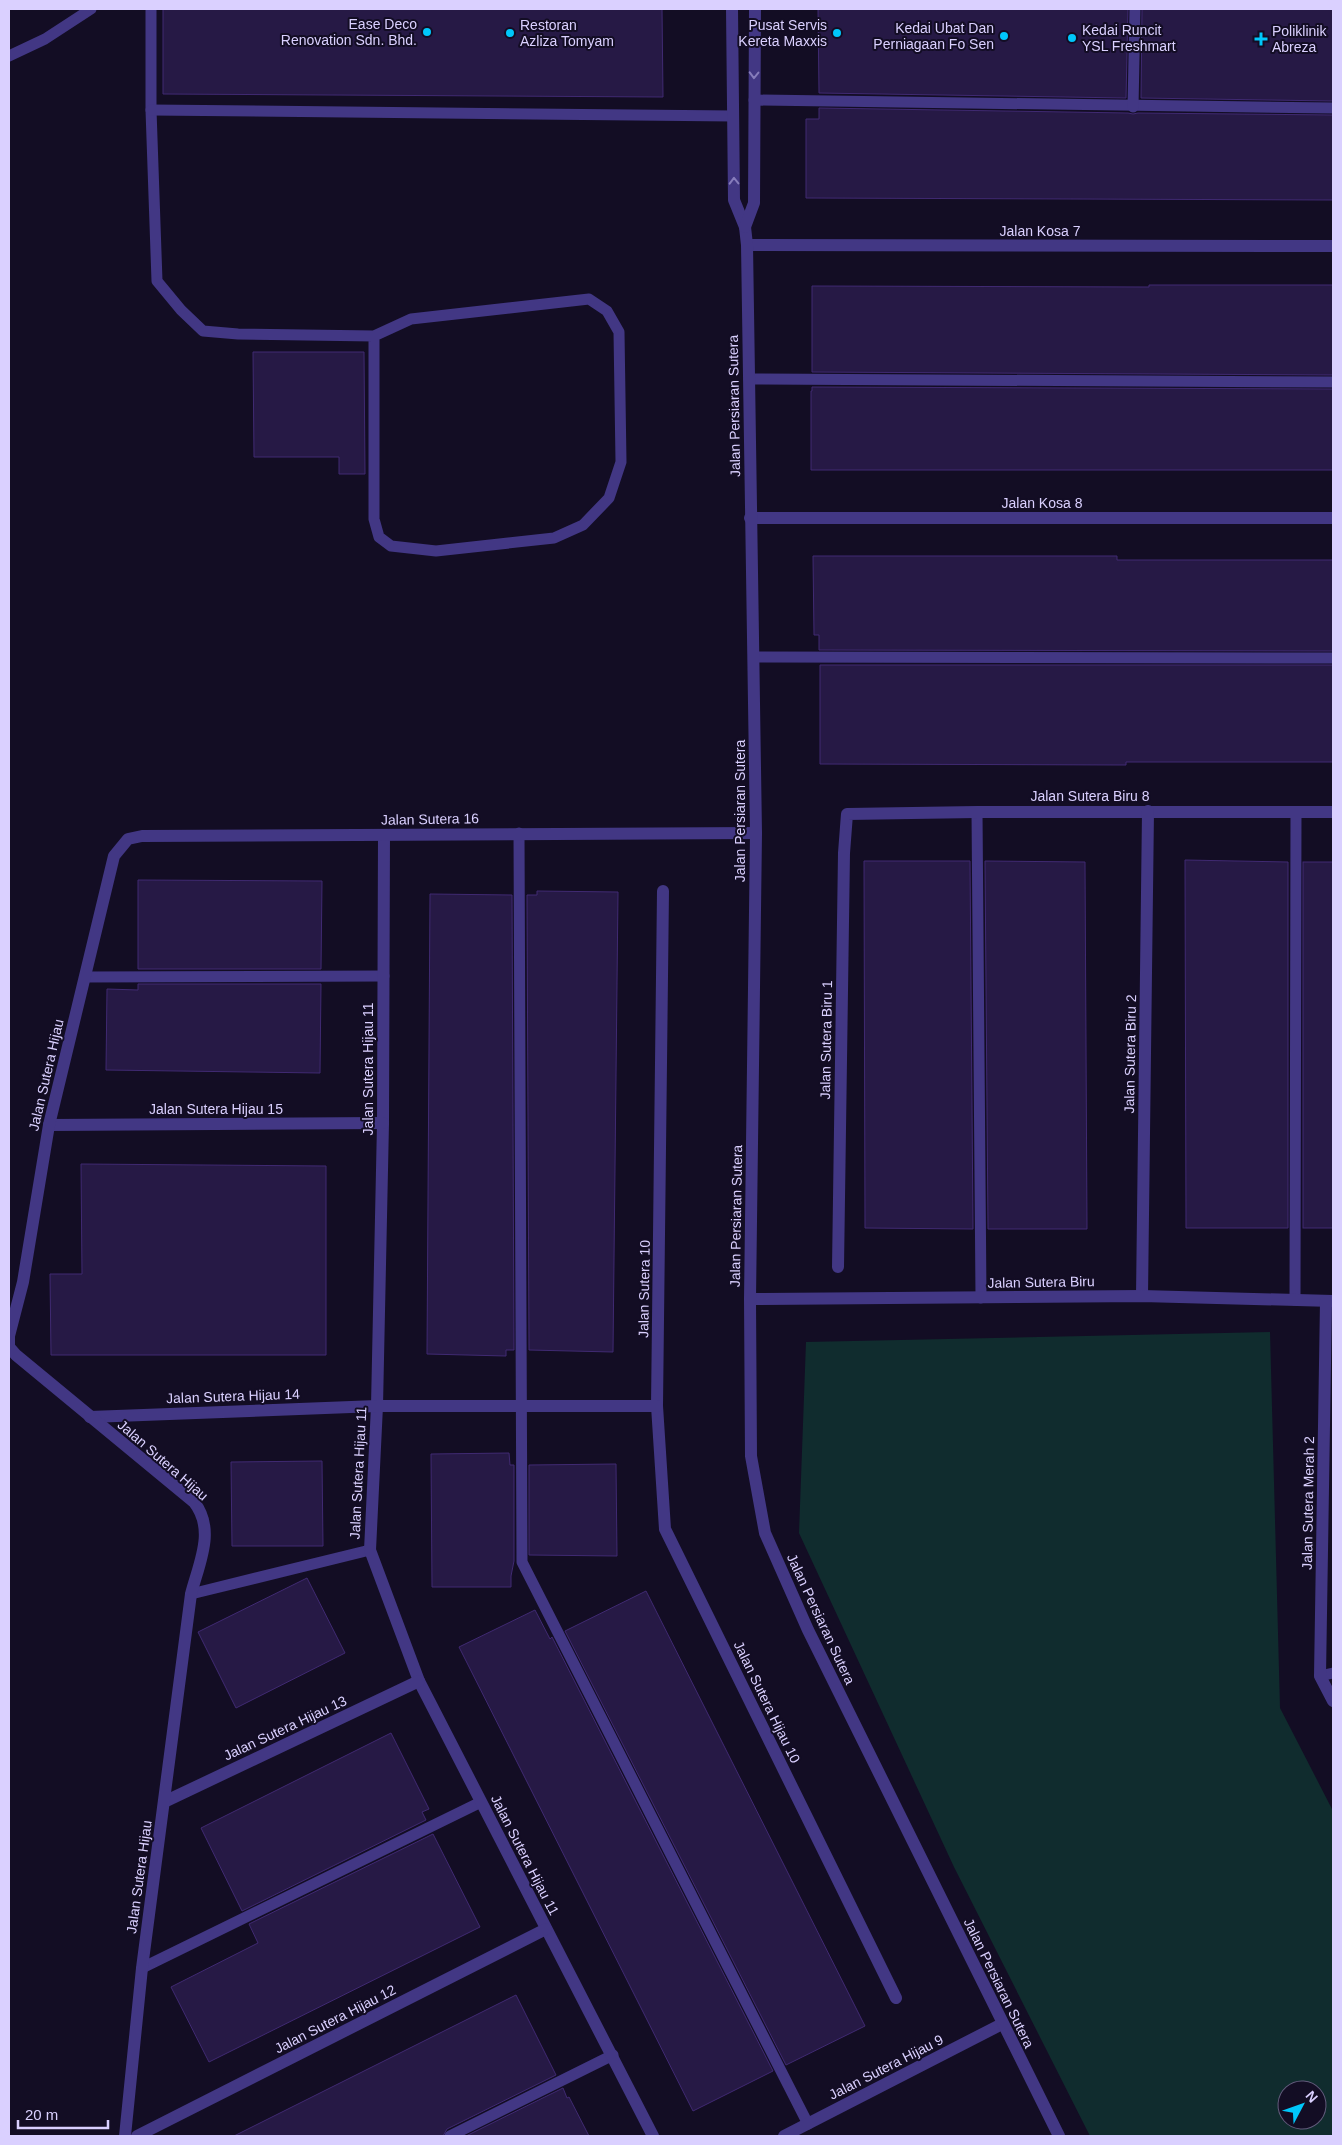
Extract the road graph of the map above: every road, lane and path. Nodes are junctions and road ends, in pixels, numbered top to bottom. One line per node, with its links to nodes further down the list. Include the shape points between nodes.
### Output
1 (91, 9): 6 (lane)
2 (151, 9): 10 (lane)
3 (732, 9): 11 (street, Jalan Persiaran Sutera)
4 (755, 9): 7 (street, Jalan Persiaran Sutera, one-way to 7)
5 (1134, 9): 8 (lane)
6 (9, 56)
7 (754, 100): 8 (lane); 12 (street, Jalan Persiaran Sutera, via 754,203)
8 (1133, 107): 9 (lane)
9 (1333, 108)
10 (151, 110): 11 (lane); 15 (lane, via 158,281 181,310 203,331)
11 (733, 116): 12 (street, Jalan Persiaran Sutera, one-way to 11, via 734,200)
12 (745, 227): 13 (street, Jalan Persiaran Sutera)
13 (747, 245): 14 (street, Jalan Kosa 7); 16 (street, Jalan Persiaran Sutera)
14 (1333, 246)
15 (374, 336): 15 (lane, via 411,319 589,299 606,311 618,332 620,462 609,498 584,524 554,538 436,551 391,546 379,537 374,519)
16 (749, 379): 17 (lane); 18 (street, Jalan Persiaran Sutera)
17 (1333, 382)
18 (750, 518): 19 (street, Jalan Kosa 8); 20 (street, Jalan Persiaran Sutera)
19 (1333, 518)
20 (754, 657): 21 (lane); 28 (street, Jalan Persiaran Sutera)
21 (1333, 658)
22 (1148, 811): 23 (street, Jalan Sutera Biru 8); 24 (street, Jalan Sutera Biru 8); 37 (street, Jalan Sutera Biru 2)
23 (976, 812): 26 (street, Jalan Sutera Biru 8); 38 (lane)
24 (1296, 812): 25 (street, Jalan Sutera Biru 8); 40 (lane)
25 (1333, 812)
26 (848, 814): 36 (street, Jalan Sutera Biru 1, via 844,854)
27 (519, 833): 28 (street, Jalan Sutera 16); 29 (street, Jalan Sutera 16); 42 (lane)
28 (756, 833): 39 (street, Jalan Persiaran Sutera)
29 (384, 835): 30 (street, Jalan Sutera 16, via 142,836 128,839); 32 (street, Jalan Sutera Hijau 11)
30 (114, 856): 33 (street, Jalan Sutera Hijau)
31 (663, 892): 44 (street, Jalan Sutera 10)
32 (384, 976): 33 (lane); 34 (street, Jalan Sutera Hijau 11)
33 (85, 977): 35 (street, Jalan Sutera Hijau)
34 (383, 1123): 35 (street, Jalan Sutera Hijau 15); 43 (street, Jalan Sutera Hijau 11)
35 (49, 1125): 45 (street, Jalan Sutera Hijau, via 9,1347)
36 (838, 1267)
37 (1142, 1296): 38 (street, Jalan Sutera Biru); 40 (street, Jalan Sutera Biru)
38 (981, 1298): 39 (street, Jalan Sutera Biru)
39 (750, 1299): 57 (street, Jalan Persiaran Sutera, via 751,1456 765,1532 808,1630)
40 (1295, 1300): 41 (street, Jalan Sutera Biru)
41 (1329, 1301): 49 (street, Jalan Sutera Merah 2)
42 (520, 1405): 43 (street); 44 (street); 59 (lane, via 522,1562)
43 (377, 1406): 45 (street, Jalan Sutera Hijau 14); 46 (street, Jalan Sutera Hijau 11)
44 (658, 1406): 56 (street, Jalan Sutera Hijau 10, via 665,1530)
45 (90, 1417): 47 (street, Jalan Sutera Hijau, via 202,1512 206,1538)
46 (370, 1550): 47 (lane); 50 (street, Jalan Sutera Hijau 11)
47 (191, 1594): 52 (street, Jalan Sutera Hijau)
48 (1333, 1673): 49 (lane)
49 (1320, 1676): 51 (street, Jalan Sutera Merah 2)
50 (419, 1681): 52 (street, Jalan Sutera Hijau 13); 53 (street, Jalan Sutera Hijau 11)
51 (1333, 1702)
52 (164, 1802): 55 (street, Jalan Sutera Hijau)
53 (481, 1802): 54 (street, Jalan Sutera Hijau 11); 55 (lane)
54 (546, 1928): 58 (street, Jalan Sutera Hijau 11); 61 (street, Jalan Sutera Hijau 12)
55 (142, 1968): 60 (street, Jalan Sutera Hijau)
56 (896, 1998)
57 (1002, 2024): 59 (street, Jalan Sutera Hijau 9); 65 (street, Jalan Persiaran Sutera)
58 (613, 2055): 62 (lane); 63 (street, Jalan Sutera Hijau 11)
59 (808, 2124): 64 (street, Jalan Sutera Hijau 9)
60 (125, 2136)
61 (137, 2136)
62 (450, 2136)
63 (653, 2136)
64 (784, 2136)
65 (1059, 2136)

